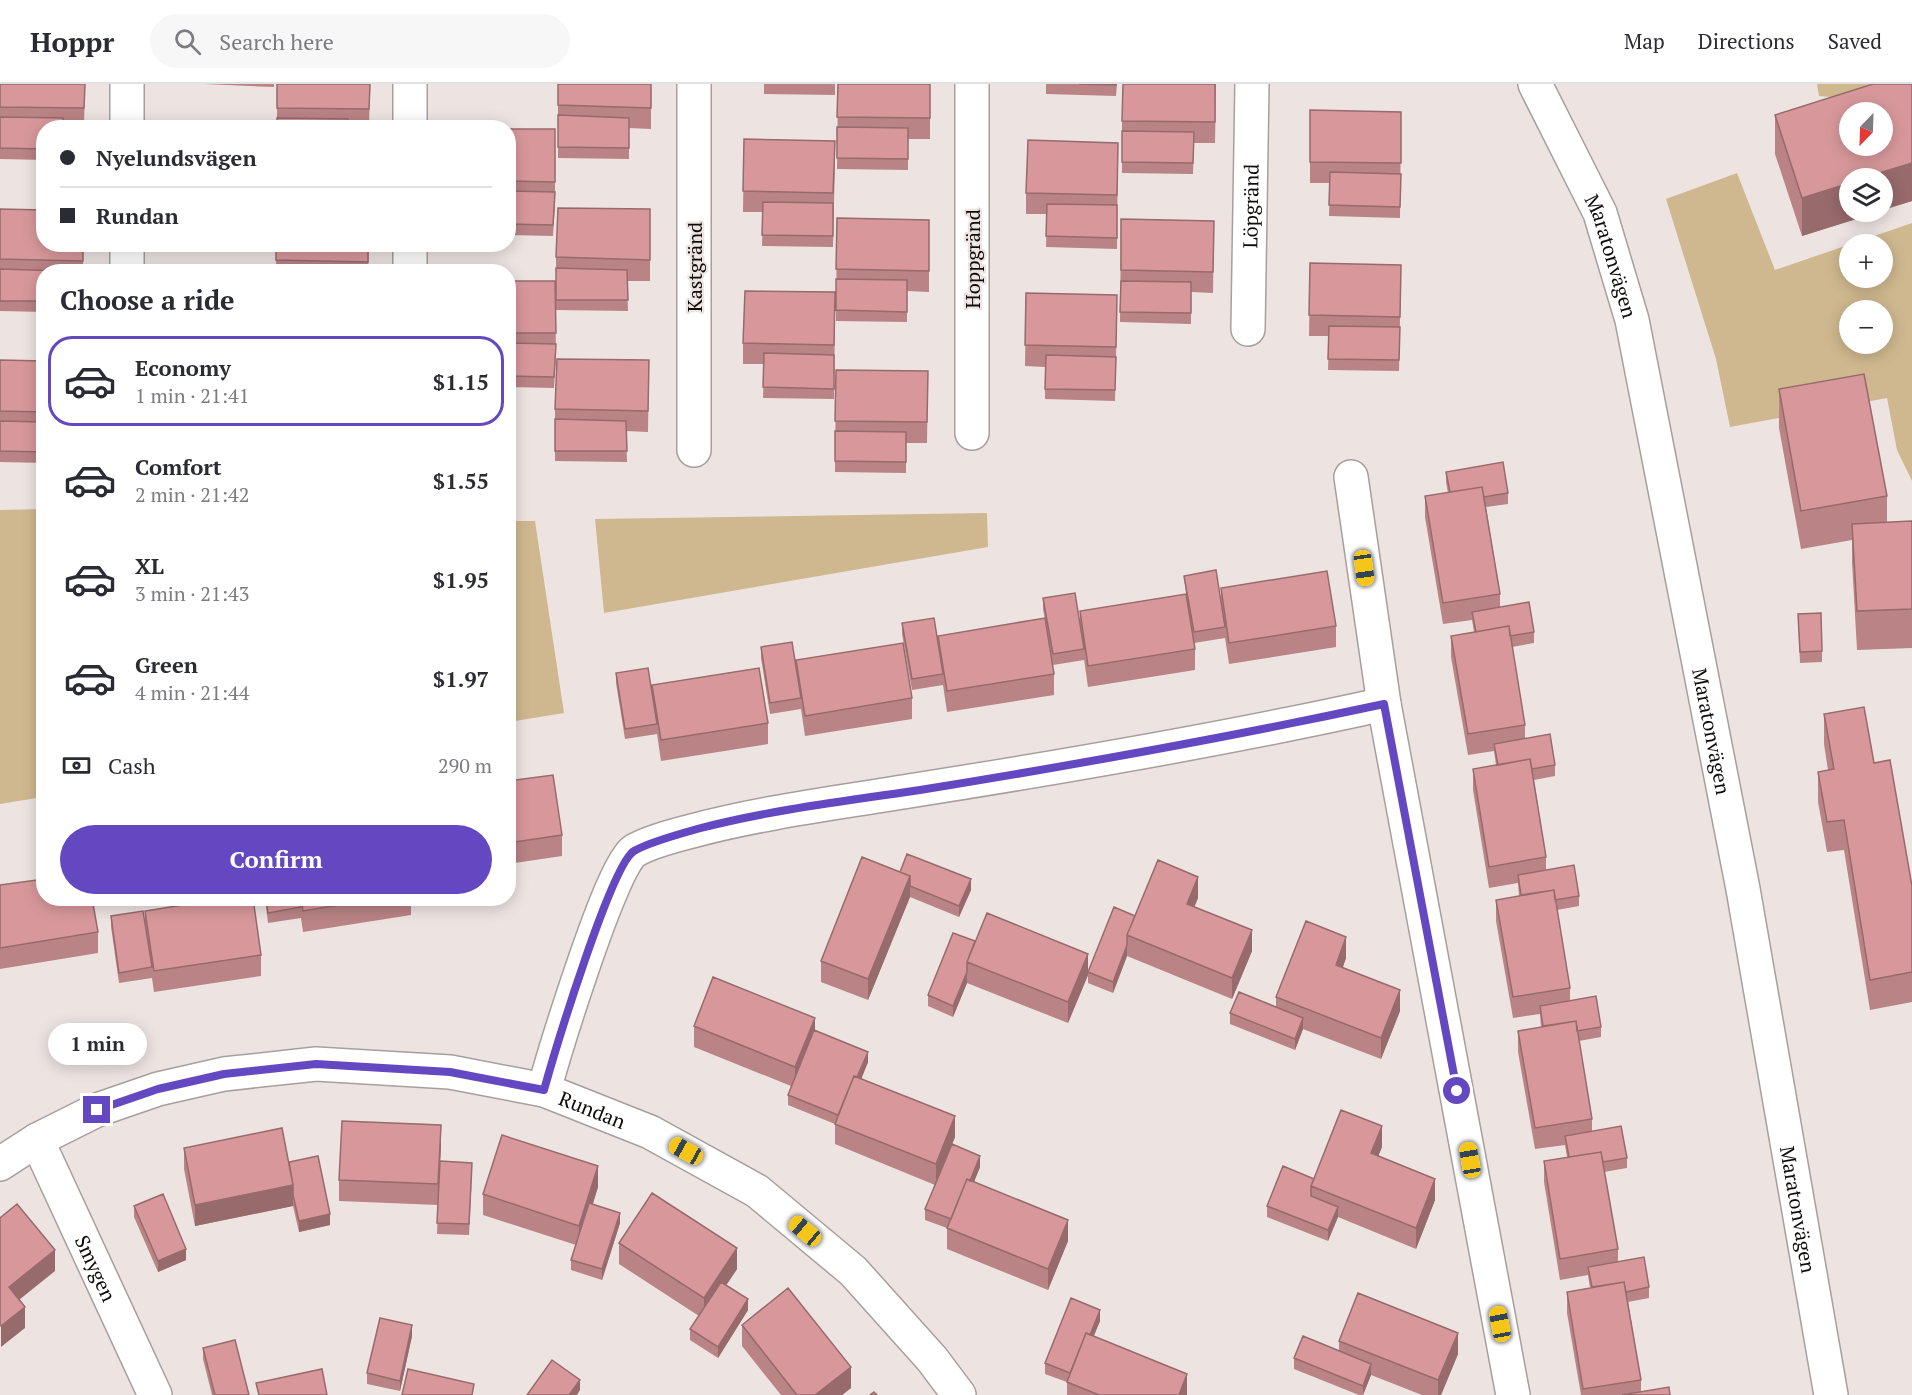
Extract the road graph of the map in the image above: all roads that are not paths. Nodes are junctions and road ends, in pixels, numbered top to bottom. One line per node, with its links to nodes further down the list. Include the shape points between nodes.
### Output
1 (127, 84): 7 (street)
2 (410, 84): 8 (street)
3 (694, 84): 11 (street, Kastgränd)
4 (972, 84): 10 (street, Hoppgränd)
5 (1252, 84): 9 (street, Löpgränd)
6 (1535, 84): 20 (street, Maratonvägen, via 1600,213 1632,320 1743,890)
7 (127, 120)
8 (410, 120)
9 (1248, 329)
10 (972, 433)
11 (694, 450)
12 (1351, 477): 13 (street)
13 (1384, 704): 14 (street, via 1056,768 738,818 632,852 611,889); 19 (street)
14 (544, 1090): 15 (street, Rundan, via 450,1072 316,1064 224,1074 158,1089 97,1110); 18 (street, Rundan, via 650,1132 757,1191 853,1271)
15 (37, 1140): 16 (street, Rundan); 17 (street, Smygen)
16 (0, 1164)
17 (155, 1395)
18 (959, 1395)
19 (1513, 1395)
20 (1831, 1395)

